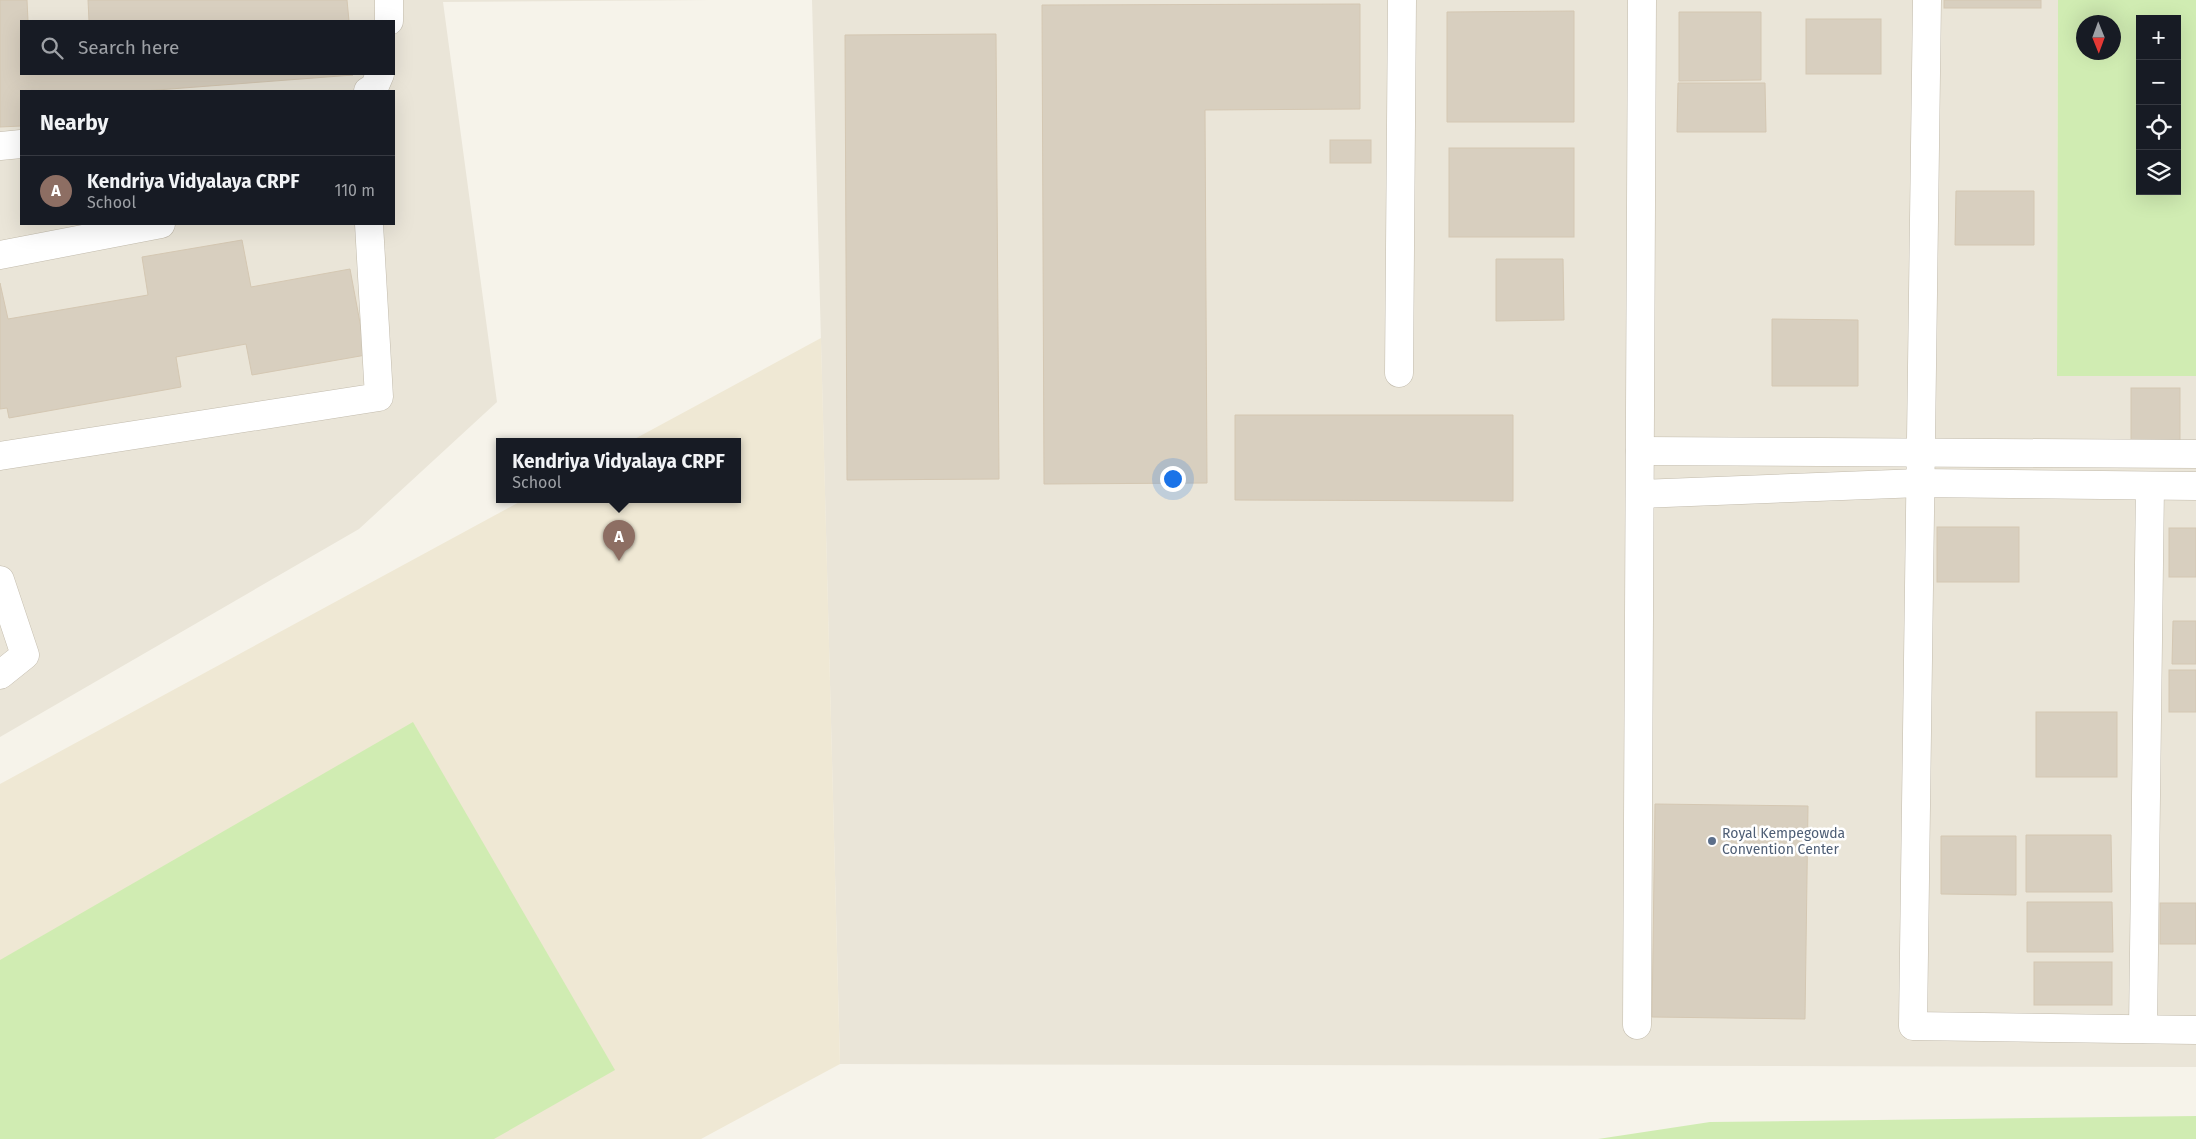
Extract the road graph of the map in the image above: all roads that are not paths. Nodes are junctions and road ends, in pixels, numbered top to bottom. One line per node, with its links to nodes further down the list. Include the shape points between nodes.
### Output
1 (389, 0): 5 (street)
2 (1402, 0): 13 (street)
3 (1642, 0): 14 (street)
4 (1926, 0): 15 (street)
5 (389, 20)
6 (380, 75): 7 (street)
7 (370, 90)
8 (20, 144): 9 (street)
9 (0, 146)
10 (156, 225): 12 (street)
11 (369, 225): 17 (street, via 379,397)
12 (0, 255)
13 (1399, 373)
14 (1640, 451): 15 (street); 21 (street)
15 (1920, 452): 16 (street); 18 (street)
16 (2196, 454)
17 (0, 456)
18 (1920, 483): 19 (street); 21 (street); 25 (street, via 1913,1026)
19 (2150, 486): 20 (street); 25 (street)
20 (2196, 486)
21 (1640, 494): 24 (street)
22 (0, 580): 23 (street, via 25,655)
23 (0, 675)
24 (1637, 1026)
25 (2143, 1029): 26 (street)
26 (2196, 1030)

